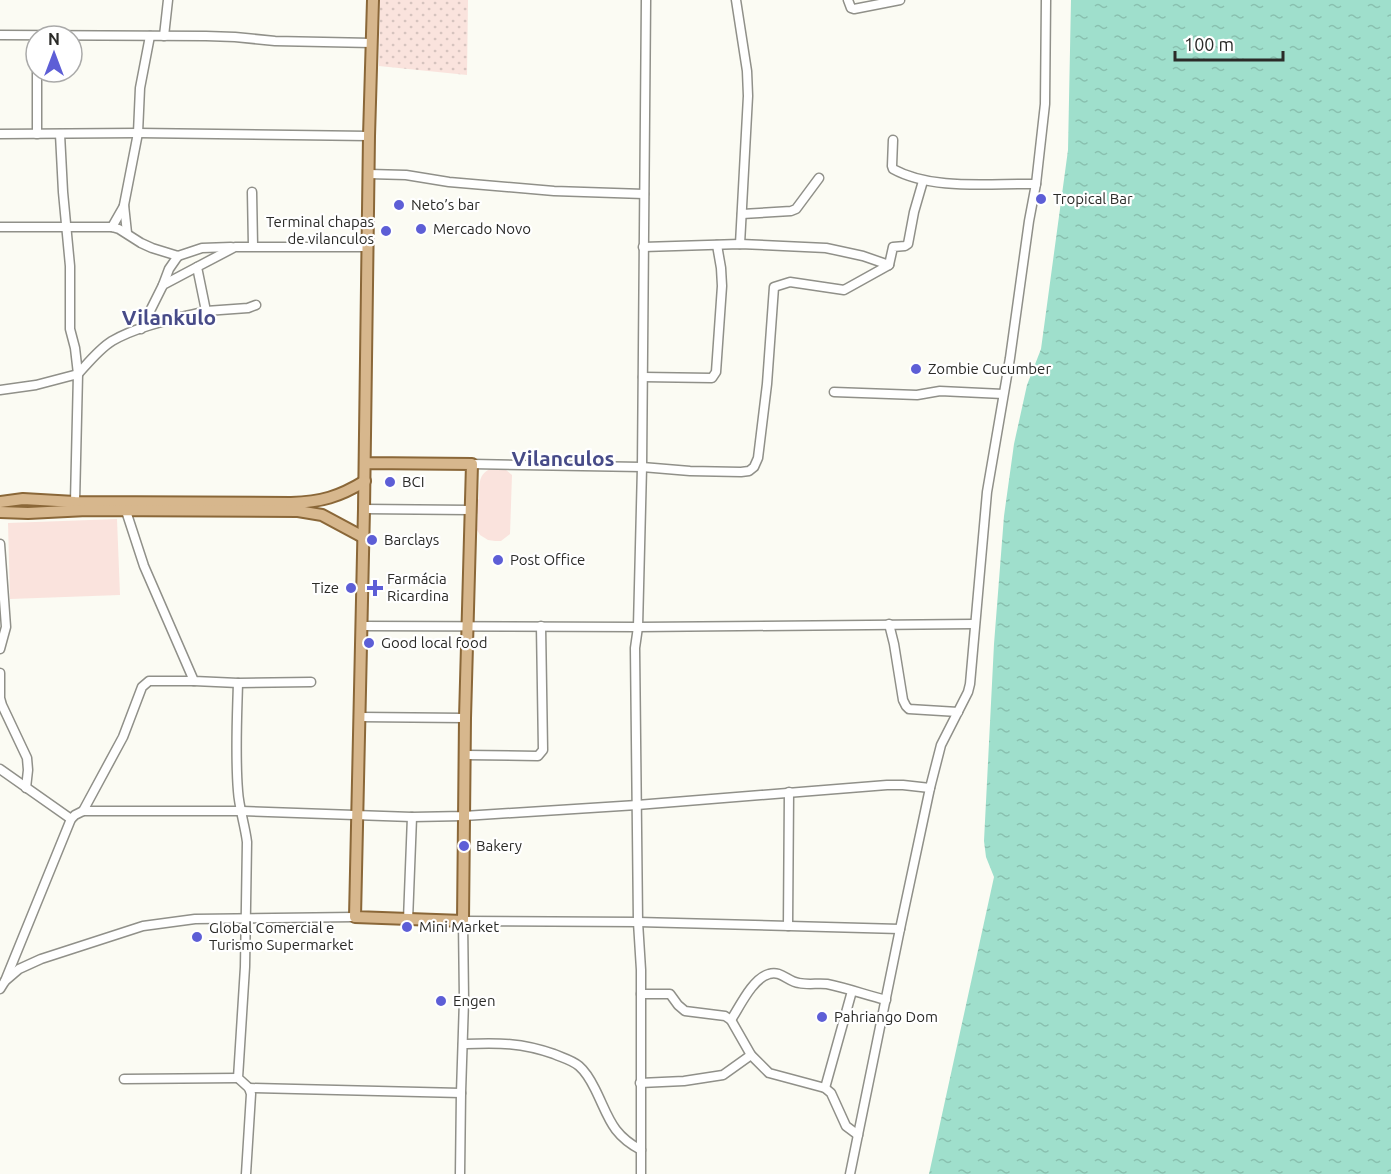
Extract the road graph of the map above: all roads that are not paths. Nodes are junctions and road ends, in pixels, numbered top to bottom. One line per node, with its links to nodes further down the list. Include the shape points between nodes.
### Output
1 (168, 0): 12 (street)
2 (373, 0): 13 (main road)
3 (646, 0): 26 (street)
4 (736, 0): 28 (street, via 748,96)
5 (848, 0): 6 (street, via 854,9)
6 (900, 0)
7 (1046, 0): 24 (street, via 1045,104)
8 (0, 35): 9 (street)
9 (24, 36)
10 (84, 36): 11 (street)
11 (150, 36): 12 (street); 15 (street, via 140,88)
12 (164, 36): 13 (street)
13 (372, 43): 19 (main road)
14 (37, 84): 17 (street)
15 (138, 133): 18 (street); 19 (street); 27 (street)
16 (0, 134): 17 (street)
17 (37, 134): 18 (street)
18 (60, 134): 31 (street)
19 (369, 136): 21 (main road)
20 (893, 140): 23 (street, via 894,169)
21 (369, 174): 26 (street, via 554,191); 37 (main road)
22 (819, 178): 28 (street, via 796,209)
23 (922, 181): 24 (street); 40 (street, via 909,241 907,246 893,247)
24 (1036, 184): 50 (street)
25 (252, 192): 35 (street)
26 (644, 194): 38 (street)
27 (124, 205): 30 (street); 32 (street)
28 (742, 214): 33 (street)
29 (0, 227): 31 (street)
30 (112, 227): 31 (street); 32 (street)
31 (66, 228): 46 (street, via 69,329)
32 (127, 233): 39 (street, via 152,248)
33 (740, 244): 34 (street); 40 (street, via 826,248)
34 (717, 245): 38 (street); 47 (street, via 722,286 715,375)
35 (252, 246): 36 (street); 37 (street)
36 (235, 247): 39 (street, via 202,248); 41 (street)
37 (368, 247): 51 (main road)
38 (643, 247): 47 (street)
39 (178, 256): 42 (street)
40 (889, 265): 53 (street, via 844,290 790,282 774,287 759,458 754,467 741,472)
41 (197, 267): 42 (street); 44 (street)
42 (163, 285): 45 (street)
43 (256, 305): 44 (street)
44 (206, 311): 45 (street)
45 (141, 329): 46 (street, via 112,341)
46 (78, 374): 48 (street); 58 (street)
47 (643, 377): 53 (street)
48 (0, 390)
49 (834, 392): 50 (street)
50 (1003, 394): 67 (street, via 987,492)
51 (365, 463): 52 (main road); 54 (main road)
52 (472, 464): 53 (street); 60 (main road)
53 (642, 467): 71 (street)
54 (365, 481): 58 (main road, via 333,497 311,502); 59 (main road)
55 (29, 499): 56 (main road); 58 (main road); 63 (main road)
56 (12, 500): 57 (main road); 62 (main road)
57 (0, 502)
58 (75, 502)
59 (364, 510): 60 (street); 64 (main road)
60 (470, 510): 69 (main road)
61 (126, 511): 63 (main road); 64 (main road, via 298,511 322,515); 74 (street, via 144,566)
62 (6, 512): 63 (main road)
63 (28, 513)
64 (363, 537): 68 (main road)
65 (0, 544): 72 (street, via 6,627)
66 (889, 624): 67 (street); 71 (street); 77 (street, via 906,706)
67 (974, 624): 77 (street, via 970,684)
68 (361, 626): 69 (street); 78 (main road)
69 (467, 626): 70 (street); 79 (main road)
70 (541, 626): 71 (street); 80 (street, via 541,754)
71 (638, 627): 85 (street)
72 (0, 649)
73 (0, 673): 82 (street, via 2,705 27,758)
74 (194, 681): 76 (street); 86 (street, via 149,681 142,687 123,737)
75 (311, 682): 76 (street)
76 (238, 683): 87 (street, via 237,768)
77 (958, 712): 83 (street, via 941,745)
78 (360, 717): 79 (street); 88 (main road)
79 (465, 718): 80 (main road)
80 (465, 755): 89 (main road)
81 (0, 769): 82 (street)
82 (26, 788): 91 (street)
83 (930, 788): 84 (street, via 887,785); 98 (street)
84 (789, 792): 85 (street); 97 (street)
85 (637, 805): 89 (street); 96 (street)
86 (83, 811): 87 (street); 91 (street)
87 (242, 811): 88 (street); 92 (street, via 247,842)
88 (357, 815): 90 (street); 93 (main road)
89 (464, 816): 90 (street); 95 (main road)
90 (412, 817): 94 (street)
91 (70, 819): 99 (street)
92 (246, 917): 93 (street); 99 (street, via 143,926 41,958 19,969); 106 (street)
93 (355, 917): 94 (main road)
94 (408, 920): 95 (main road)
95 (463, 921): 96 (street); 104 (street)
96 (638, 922): 97 (street); 101 (street)
97 (788, 926): 98 (street)
98 (900, 929): 102 (street)
99 (3, 985)
100 (852, 991): 102 (street); 103 (street, via 768,974 752,986); 110 (street)
101 (640, 994): 103 (street, via 670,994 686,1011); 108 (street)
102 (886, 999): 112 (street)
103 (731, 1020): 105 (street)
104 (463, 1044): 111 (street); 113 (street, via 523,1045 570,1060 587,1074 615,1129)
105 (751, 1055): 108 (street, via 723,1075); 110 (street, via 772,1075)
106 (238, 1077): 107 (street); 109 (street)
107 (124, 1079)
108 (640, 1083): 113 (street)
109 (249, 1088): 111 (street); 114 (street)
110 (825, 1088): 112 (street, via 846,1126)
111 (461, 1093): 115 (street)
112 (858, 1135): 117 (street)
113 (641, 1150): 116 (street)
114 (246, 1174)
115 (460, 1174)
116 (641, 1174)
117 (850, 1174)

